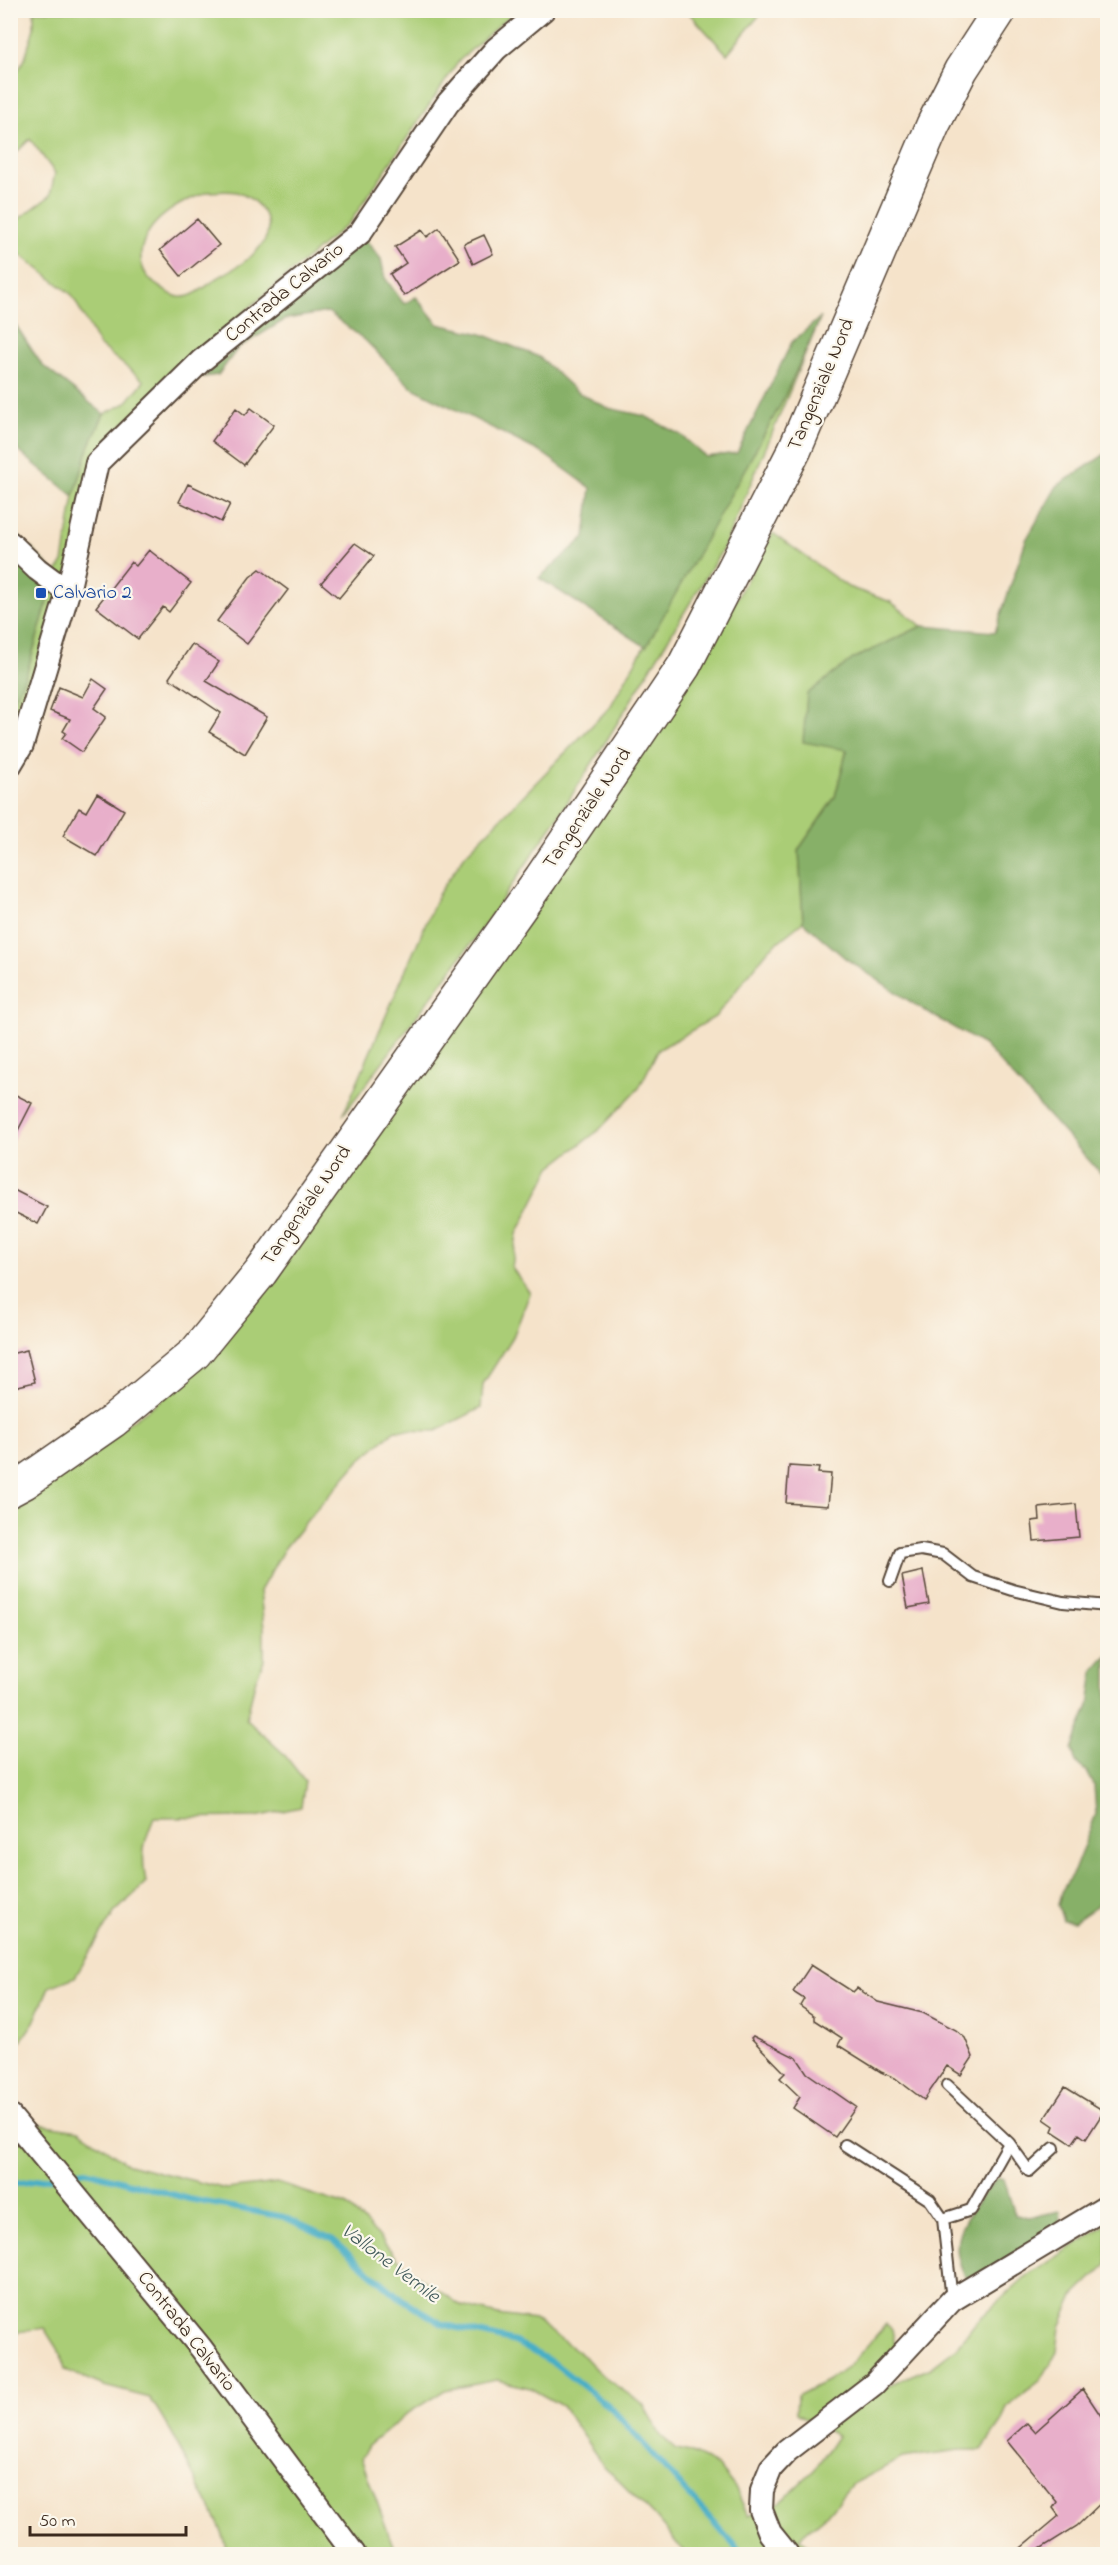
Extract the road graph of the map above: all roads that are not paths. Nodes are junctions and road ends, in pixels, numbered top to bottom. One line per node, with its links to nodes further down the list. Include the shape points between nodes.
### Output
1 (543, 10): 4 (street, Contrada Calvario, via 496,49 448,103 360,233 201,361 97,463)
2 (1000, 10): 6 (main road, Tangenziale Nord, via 961,70 933,125 795,449 684,666 541,878 261,1272 195,1353 113,1421)
3 (10, 543): 4 (street)
4 (68, 592): 5 (street, Contrada Calvario, via 22,745)
5 (10, 765)
6 (10, 1490)
7 (890, 1581): 8 (lane, via 900,1553 921,1550 943,1554 973,1576 1013,1590 1063,1602)
8 (1107, 1606)
9 (947, 2085): 11 (lane)
10 (10, 2116): 17 (street, Contrada Calvario, via 201,2348)
11 (1009, 2143): 13 (lane, via 1029,2171); 15 (lane, via 971,2210)
12 (845, 2145): 15 (lane, via 930,2200)
13 (1054, 2148)
14 (1107, 2206): 16 (street)
15 (943, 2219): 16 (lane)
16 (952, 2300): 18 (street, via 873,2384 771,2468 762,2490 761,2510 770,2533)
17 (354, 2554)
18 (787, 2554)

